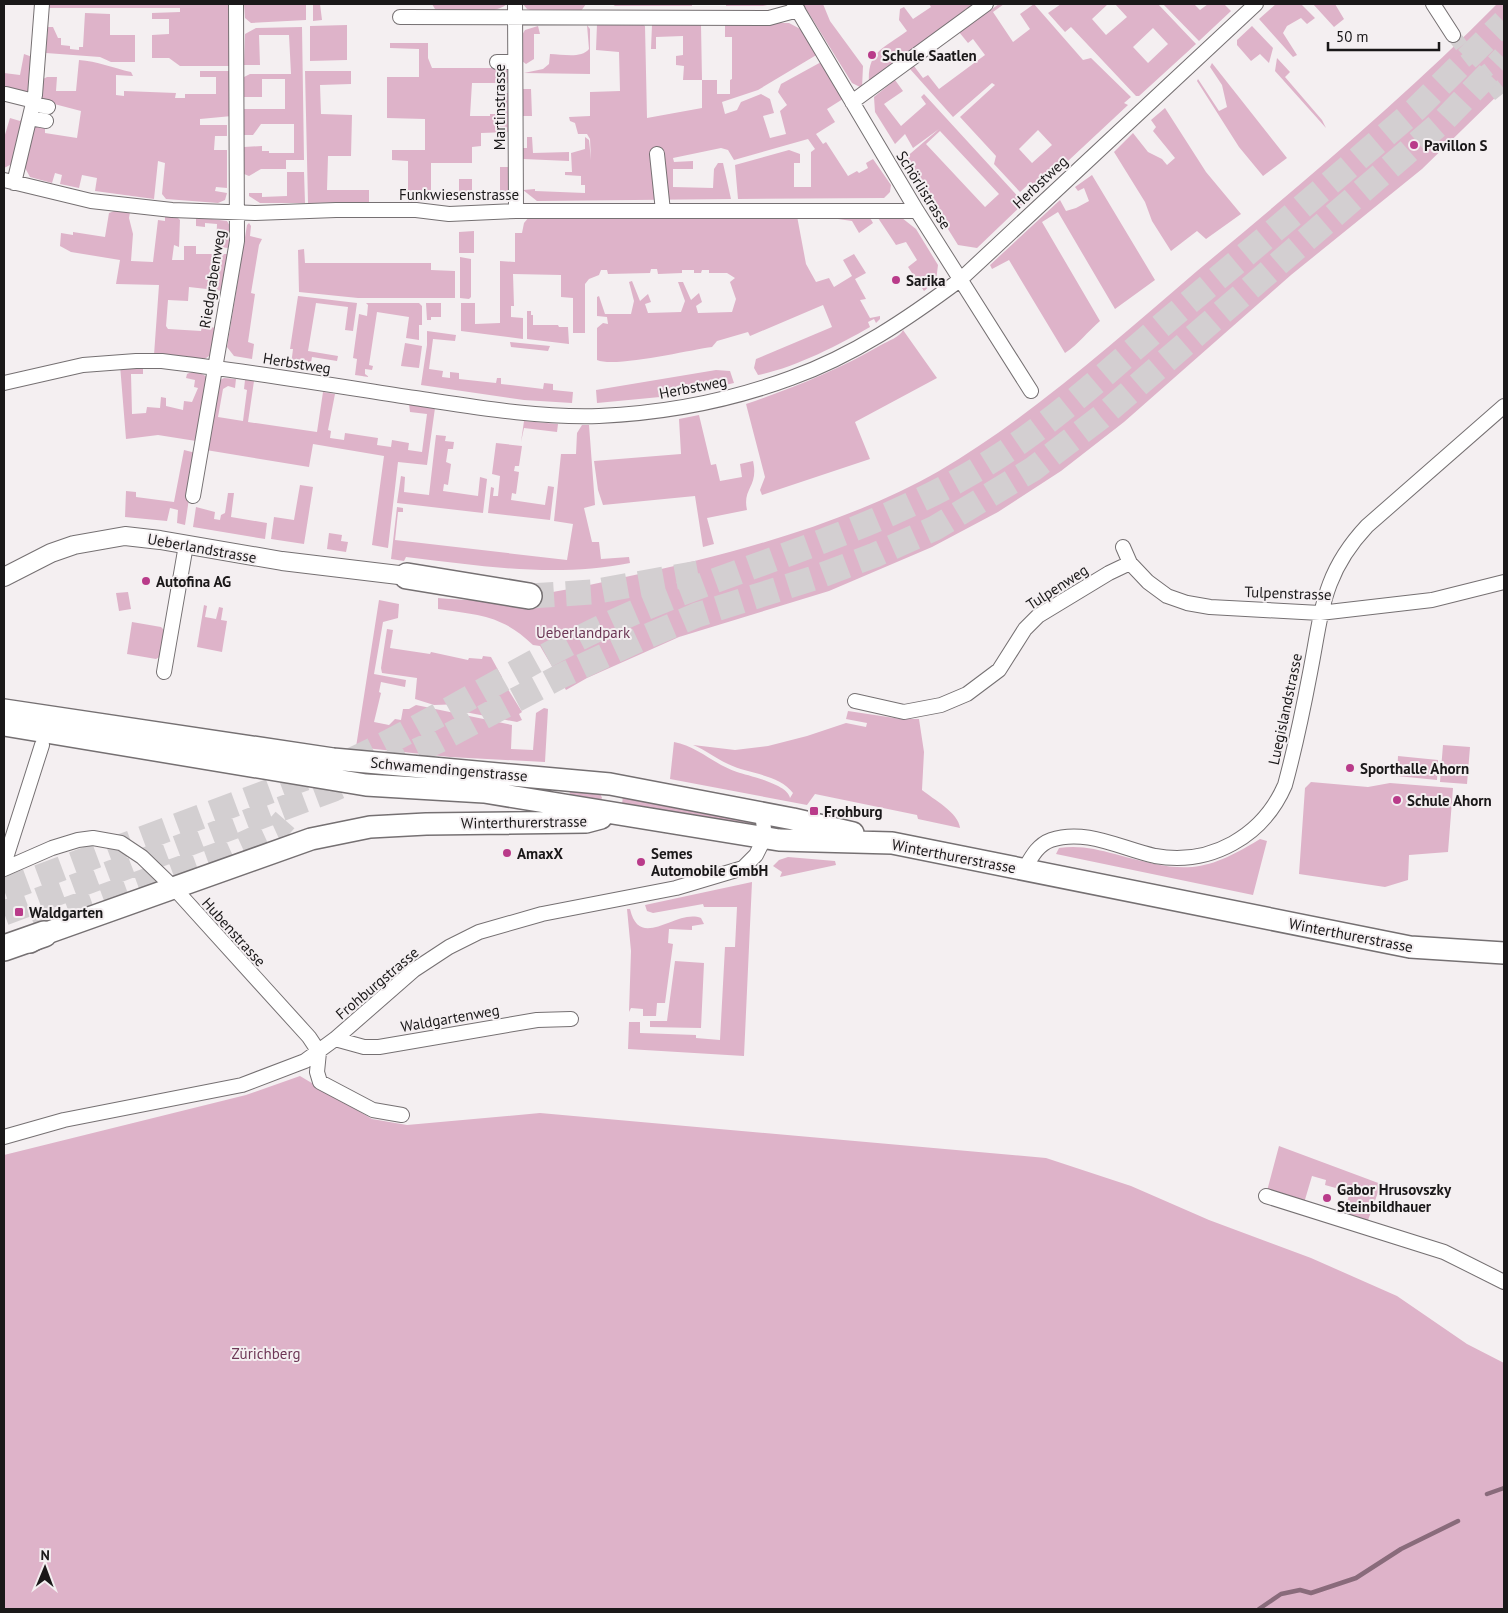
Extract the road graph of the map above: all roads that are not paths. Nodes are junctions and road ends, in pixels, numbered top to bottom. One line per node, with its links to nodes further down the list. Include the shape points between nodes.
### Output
1 (42, 4): 15 (street)
2 (236, 4): 25 (street, Riedgrabenweg)
3 (515, 4): 10 (street, Martinstrasse)
4 (986, 4): 16 (street)
5 (1256, 4): 26 (street, Herbstweg)
6 (1433, 4): 11 (street)
7 (796, 7): 8 (street, via 769,18); 16 (street, Schörlistrasse)
8 (606, 11): 10 (street)
9 (400, 17): 10 (street)
10 (515, 18): 13 (street, Martinstrasse)
11 (1453, 35)
12 (497, 62): 13 (street)
13 (515, 62): 24 (street, Martinstrasse)
14 (6, 94): 15 (street)
15 (34, 102): 17 (street); 18 (street)
16 (852, 102): 23 (street, Schörlistrasse)
17 (48, 107)
18 (30, 118): 19 (street); 21 (street)
19 (46, 121)
20 (657, 154): 22 (street)
21 (9, 182): 25 (street, Funkwiesenstrasse, via 91,201)
22 (663, 210): 23 (street, Funkwiesenstrasse); 24 (street, Funkwiesenstrasse)
23 (917, 210): 26 (street, Schörlistrasse)
24 (516, 211): 25 (street, Funkwiesenstrasse, via 449,214 416,210)
25 (237, 213): 27 (street, Riedgrabenweg, via 237,240)
26 (961, 279): 27 (street, Herbstweg, via 880,335 793,378 702,404 647,412 576,416 529,412); 29 (street, Schörlistrasse)
27 (214, 367): 28 (street, Herbstweg, via 162,361 110,362 58,369); 31 (street, Riedgrabenweg)
28 (4, 383)
29 (1031, 390)
30 (1504, 406): 39 (street, Luegislandstrasse, via 1350,544 1326,588)
31 (193, 496)
32 (186, 545): 35 (street, Ueberlandstrasse, via 282,561); 36 (street, Ueberlandstrasse, via 143,537 101,539 51,553); 40 (street)
33 (1123, 547): 34 (street, Tulpenstrasse)
34 (1130, 563): 39 (street, Tulpenstrasse, via 1167,596 1187,603); 41 (street, Tulpenweg, via 1038,616 1025,629 999,670 967,694 941,705 904,712)
35 (407, 576): 38 (highway)
36 (4, 577)
37 (1504, 582): 39 (street, Tulpenstrasse, via 1432,600)
38 (529, 596)
39 (1320, 613): 52 (street, Luegislandstrasse, via 1285,785 1278,802 1256,828 1212,853 1190,858 1155,856 1092,838 1072,836 1052,840 1034,853)
40 (164, 672)
41 (855, 701)
42 (4, 710): 45 (main road, Schwamendingenstrasse, via 332,759)
43 (4, 725): 47 (main road, Schwamendingenstrasse, via 366,785 484,792)
44 (42, 745): 50 (street)
45 (610, 784): 46 (main road, Schwamendingenstrasse); 47 (main road, via 612,800)
46 (762, 812): 48 (street); 49 (main road, Schwamendingenstrasse)
47 (608, 813): 48 (main road, Winterthurerstrasse); 53 (main road, Winterthurerstrasse, via 599,820 586,822 370,828 311,839)
48 (765, 837): 49 (main road, Winterthurerstrasse); 60 (street, Frohburgstrasse, via 756,855 730,874 542,914 480,932 414,970)
49 (892, 842): 52 (main road, Winterthurerstrasse)
50 (4, 864)
51 (4, 869): 53 (street, Hubenstrasse, via 78,840 107,839 132,849)
52 (1024, 870): 57 (main road, Winterthurerstrasse, via 1410,947)
53 (174, 888): 54 (main road, Winterthurerstrasse); 61 (street, Hubenstrasse)
54 (39, 928): 55 (highway); 56 (highway); 58 (main road, Winterthurerstrasse)
55 (4, 933)
56 (4, 948)
57 (1504, 953)
58 (4, 958)
59 (571, 1019): 60 (street, Waldgartenweg, via 537,1020 379,1047 364,1047)
60 (335, 1039): 61 (street, Frohburgstrasse)
61 (319, 1052): 62 (street, via 317,1072 320,1082 373,1110); 63 (street, Frohburgstrasse, via 305,1061 242,1085 64,1120)
62 (402, 1115)
63 (4, 1137)
64 (1266, 1196): 65 (street, via 1444,1252)
65 (1504, 1282)

